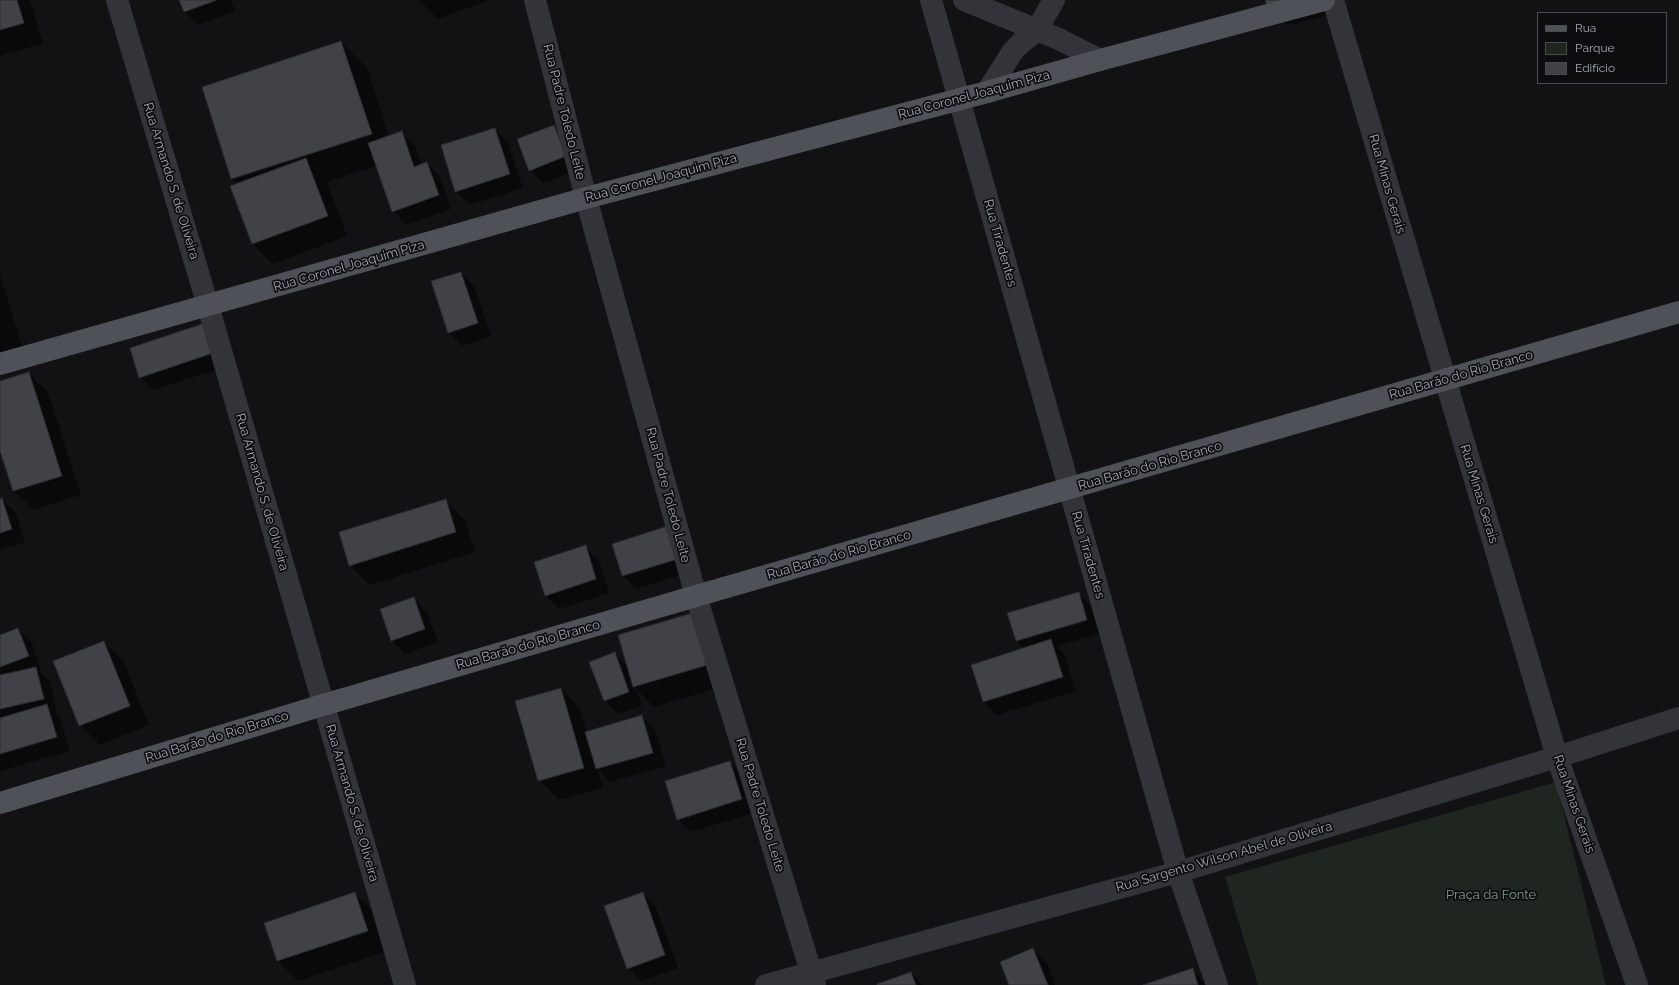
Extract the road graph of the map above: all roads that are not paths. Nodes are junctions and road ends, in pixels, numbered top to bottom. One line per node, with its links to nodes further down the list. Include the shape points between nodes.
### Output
1 (117, 0): 13 (street, Rua Armando S. de Oliveira)
2 (535, 0): 12 (street, Rua Padre Toledo Leite)
3 (931, 0): 11 (street, Rua Tiradentes)
4 (964, 0): 8 (street)
5 (1054, 0): 8 (street)
6 (1324, 0): 9 (main road, Rua Coronel Joaquim Piza)
7 (1333, 0): 16 (street, Rua Minas Gerais)
8 (1036, 30): 9 (street); 10 (street, via 1013,51)
9 (1100, 60): 10 (main road, Rua Coronel Joaquim Piza)
10 (987, 92): 11 (main road, Rua Coronel Joaquim Piza)
11 (960, 99): 12 (main road, Rua Coronel Joaquim Piza); 17 (street, Rua Tiradentes)
12 (586, 198): 13 (main road, Rua Coronel Joaquim Piza); 18 (street, Rua Padre Toledo Leite)
13 (208, 306): 15 (main road, Rua Coronel Joaquim Piza); 19 (street, Rua Armando S. de Oliveira)
14 (1679, 312): 16 (main road, Rua Barão do Rio Branco)
15 (0, 364)
16 (1444, 380): 17 (main road, Rua Barão do Rio Branco); 21 (street, Rua Minas Gerais)
17 (1070, 489): 18 (main road, Rua Barão do Rio Branco); 23 (street, Rua Tiradentes)
18 (696, 596): 19 (main road, Rua Barão do Rio Branco); 24 (street, Rua Padre Toledo Leite)
19 (323, 705): 22 (main road, Rua Barão do Rio Branco); 25 (street, Rua Armando S. de Oliveira)
20 (1679, 718): 21 (street, Rua Sargento Wilson Abel de Oliveira)
21 (1557, 757): 23 (street, Rua Sargento Wilson Abel de Oliveira); 28 (street, Rua Minas Gerais)
22 (0, 803)
23 (1178, 872): 24 (street, Rua Sargento Wilson Abel de Oliveira); 27 (street, Rua Tiradentes)
24 (813, 979): 26 (street, Rua Sargento Wilson Abel de Oliveira)
25 (405, 985)
26 (766, 985)
27 (1217, 985)
28 (1637, 985)

